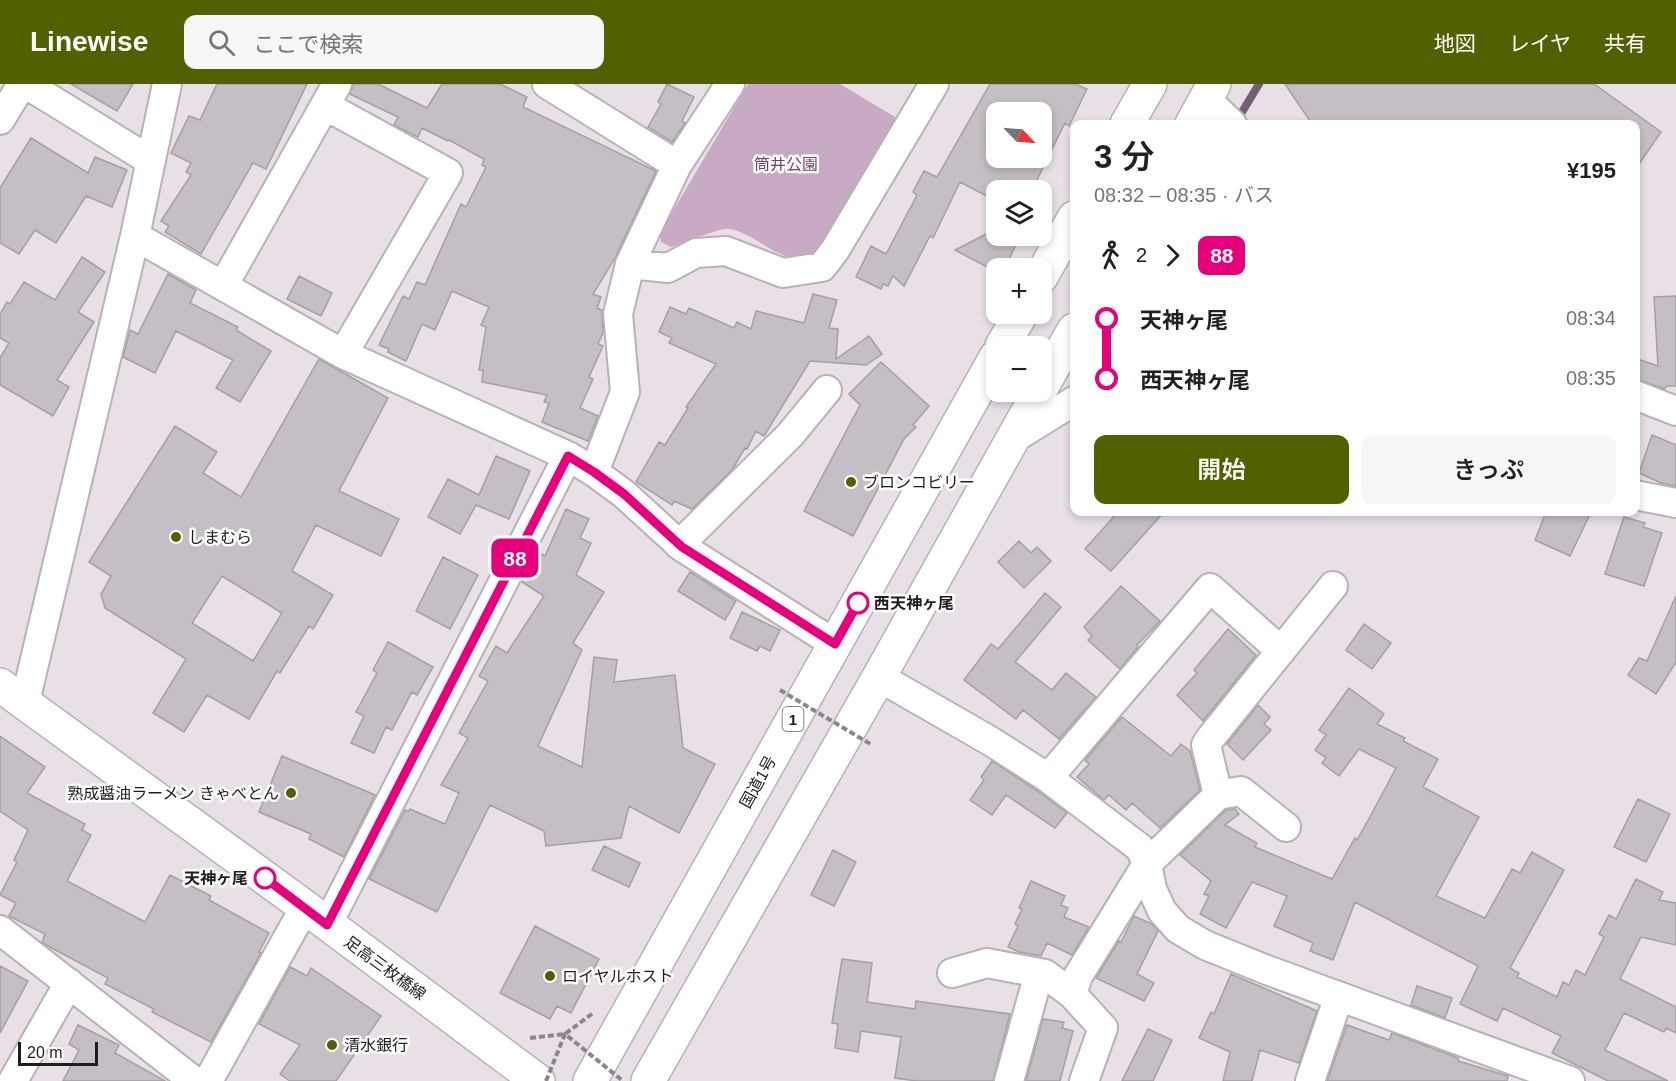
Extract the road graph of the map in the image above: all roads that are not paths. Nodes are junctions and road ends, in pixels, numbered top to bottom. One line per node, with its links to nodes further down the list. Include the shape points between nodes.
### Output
1 (24, 84): 9 (street); 12 (street)
2 (167, 84): 12 (street)
3 (547, 84): 13 (street)
4 (934, 84): 17 (street, via 822,267 783,273 726,251 696,253 668,268)
5 (1150, 84): 10 (main road)
6 (719, 88): 13 (street)
7 (332, 95): 18 (street); 20 (street, via 448,173)
8 (1204, 103): 11 (street)
9 (0, 120)
10 (1129, 120)
11 (1227, 120)
12 (151, 161): 15 (street)
13 (677, 165): 17 (street)
14 (1070, 225): 16 (main road)
15 (135, 236): 18 (street); 38 (street)
16 (1052, 258)
17 (630, 264): 30 (street, via 618,314 625,392)
18 (223, 286): 20 (street)
19 (1070, 337): 21 (main road)
20 (343, 354): 29 (street)
21 (1052, 369)
22 (986, 375): 35 (main road, 国道1号 / 1)
23 (827, 390): 33 (street, via 790,435)
24 (1640, 397): 27 (street)
25 (1033, 402): 28 (main road)
26 (1070, 403): 28 (street)
27 (1676, 411)
28 (1011, 440): 37 (main road)
29 (568, 456): 30 (street); 43 (street)
30 (594, 472): 33 (street)
31 (1640, 496): 32 (street)
32 (1676, 502)
33 (679, 545): 35 (street)
34 (1333, 586): 36 (street)
35 (835, 644): 54 (main road, 国道1号 / 1)
36 (1281, 651): 39 (street, via 1210,588); 40 (street, via 1206,745)
37 (879, 677): 39 (street); 55 (main road)
38 (12, 694): 43 (main road, 足高三枚橋線)
39 (1048, 778): 42 (street, via 1140,848)
40 (1218, 795): 41 (street, via 1240,791); 42 (street)
41 (1286, 827)
42 (1147, 864): 48 (street, via 1078,976); 49 (street, via 1162,911 1178,929 1205,945)
43 (316, 916): 52 (street); 53 (main road, 足高三枚橋線)
44 (0, 930): 47 (street)
45 (952, 973): 46 (street, via 987,963)
46 (1039, 973): 48 (street); 56 (street)
47 (69, 983): 50 (street); 51 (street)
48 (1072, 994): 57 (street, via 1103,1028)
49 (1339, 996): 58 (street); 59 (street)
50 (13, 1081)
51 (194, 1081)
52 (207, 1081)
53 (538, 1081)
54 (590, 1081)
55 (648, 1081)
56 (1009, 1081)
57 (1084, 1081)
58 (1310, 1081)
59 (1570, 1081)

